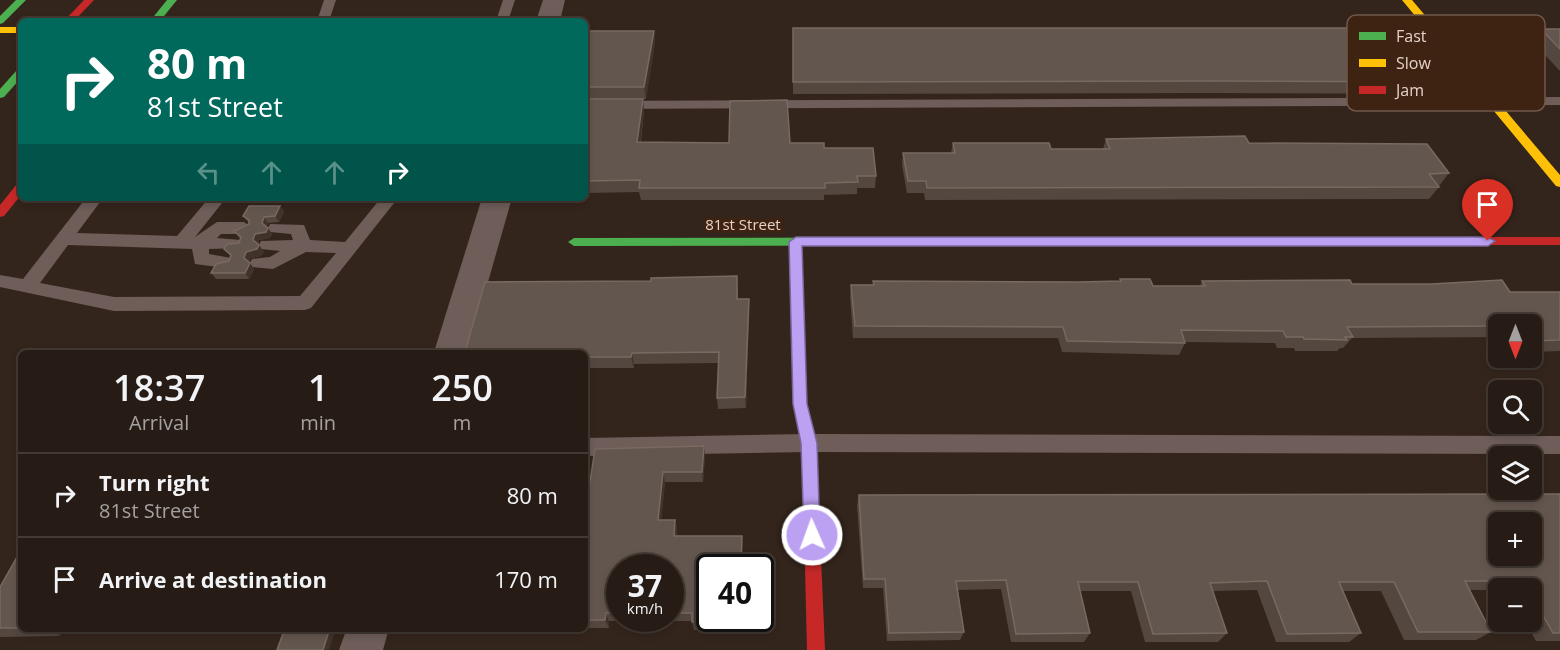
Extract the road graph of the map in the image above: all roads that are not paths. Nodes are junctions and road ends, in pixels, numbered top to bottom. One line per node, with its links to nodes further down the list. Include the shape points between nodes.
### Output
1 (21, 0): 14 (main road)
2 (89, 0): 9 (main road)
3 (172, 0): 10 (main road)
4 (330, 0): 11 (lane)
5 (509, 0): 12 (lane)
6 (554, 0): 13 (street)
7 (1407, 0): 8 (main road)
8 (1420, 15)
9 (72, 18)
10 (157, 18)
11 (324, 18)
12 (503, 18)
13 (550, 18)
14 (0, 21)
15 (0, 30): 16 (main road)
16 (18, 30)
17 (18, 75): 18 (main road)
18 (0, 95)
19 (1545, 101): 20 (lane)
20 (1560, 101)
21 (1347, 102): 22 (lane)
22 (588, 105)
23 (1500, 111): 24 (main road)
24 (1560, 183)
25 (18, 191): 30 (main road)
26 (93, 201): 33 (lane)
27 (216, 201): 35 (lane)
28 (388, 201): 41 (lane)
29 (496, 201): 46 (street)
30 (0, 213)
31 (244, 228): 35 (lane, via 217,228)
32 (276, 228): 40 (lane, via 298,229)
33 (63, 239): 35 (lane); 45 (lane)
34 (1560, 241): 37 (main road, 81st Street)
35 (191, 242): 38 (lane); 42 (lane, via 201,260)
36 (574, 242): 37 (main road, 81st Street)
37 (796, 242): 47 (main road, via 800,404)
38 (235, 244)
39 (267, 245): 40 (lane)
40 (303, 246): 41 (lane); 43 (lane, via 273,263)
41 (350, 248): 45 (lane, via 304,303 114,304)
42 (225, 262)
43 (258, 263)
44 (0, 281): 45 (lane)
45 (27, 287)
46 (452, 350)
47 (809, 443): 48 (lane); 49 (lane); 52 (main road)
48 (1560, 445)
49 (588, 447)
50 (367, 632): 51 (street)
51 (361, 650)
52 (816, 650)

